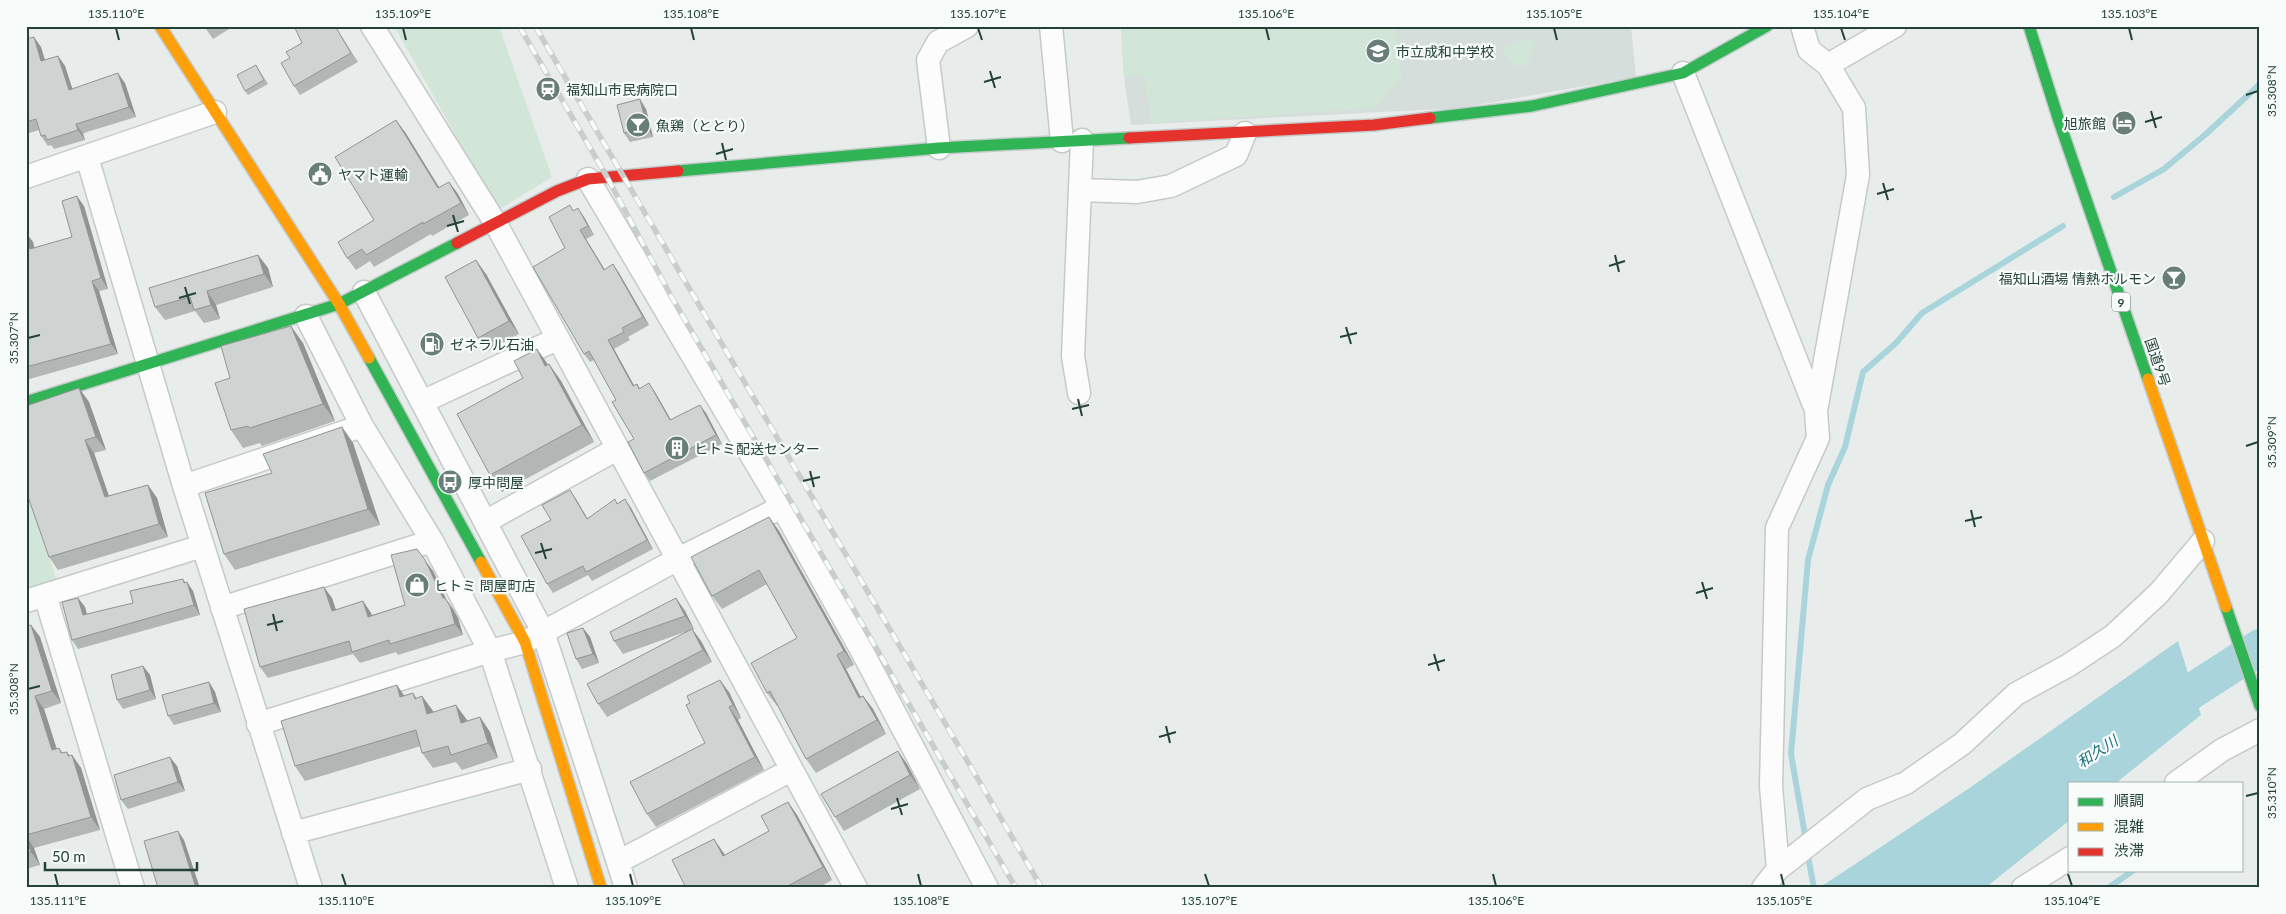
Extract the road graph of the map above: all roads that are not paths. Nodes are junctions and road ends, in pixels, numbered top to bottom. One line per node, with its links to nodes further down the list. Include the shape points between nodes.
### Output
1 (160, 26): 11 (main road)
2 (372, 26): 19 (street)
3 (967, 26): 14 (street, via 938,42 928,60)
4 (1051, 26): 13 (street)
5 (1767, 26): 10 (main road)
6 (1802, 26): 9 (street, via 1809,50)
7 (1895, 26): 9 (street)
8 (2029, 26): 35 (main road, 国道9号 / 9)
9 (1828, 65): 28 (street, via 1854,108 1858,176)
10 (1683, 73): 12 (main road, via 1549,104 1374,125); 28 (street)
11 (215, 112): 15 (street); 21 (main road)
12 (1245, 133): 13 (main road); 18 (street, via 1236,155 1171,186 1137,192)
13 (1072, 141): 14 (main road); 18 (street)
14 (939, 148): 17 (main road)
15 (87, 157): 16 (street); 24 (street)
16 (26, 176)
17 (588, 179): 19 (main road, via 557,191); 32 (street)
18 (1080, 190): 25 (street, via 1073,356)
19 (496, 224): 20 (main road); 23 (street)
20 (364, 292): 21 (main road); 27 (street)
21 (339, 304): 22 (main road); 40 (main road)
22 (306, 316): 24 (main road); 29 (street)
23 (557, 339): 27 (street); 30 (street)
24 (147, 365): 26 (main road); 31 (street)
25 (1079, 393)
26 (26, 402)
27 (422, 402): 33 (street)
28 (1816, 411): 51 (street, via 1818,438 1777,528 1771,786)
29 (362, 426): 31 (street); 34 (street)
30 (617, 449): 33 (street); 37 (street)
31 (184, 486): 36 (street)
32 (782, 507): 37 (street); 58 (street)
33 (485, 522): 40 (street)
34 (432, 541): 39 (street); 41 (street)
35 (2203, 541): 42 (main road, 国道9号 / 9); 51 (street, via 2159,593 2113,636 2016,694 1962,744 1906,783 1867,799)
36 (202, 546): 38 (street); 39 (street)
37 (678, 558): 40 (street); 46 (street)
38 (36, 598): 53 (street)
39 (222, 608): 43 (street)
40 (534, 637): 41 (street); 50 (street); 56 (main road)
41 (490, 651): 43 (street); 45 (street)
42 (2260, 706)
43 (258, 724): 48 (street)
44 (2260, 730): 47 (street, via 2222,750)
45 (530, 769): 48 (street); 55 (street)
46 (791, 770): 50 (street); 52 (street)
47 (2177, 782)
48 (293, 833): 54 (street)
49 (2068, 859): 60 (street)
50 (618, 862): 57 (street)
51 (1778, 869): 59 (street)
52 (853, 887)
53 (133, 888)
54 (310, 888)
55 (567, 888)
56 (600, 888)
57 (626, 888)
58 (987, 888)
59 (1763, 888)
60 (2023, 888)

